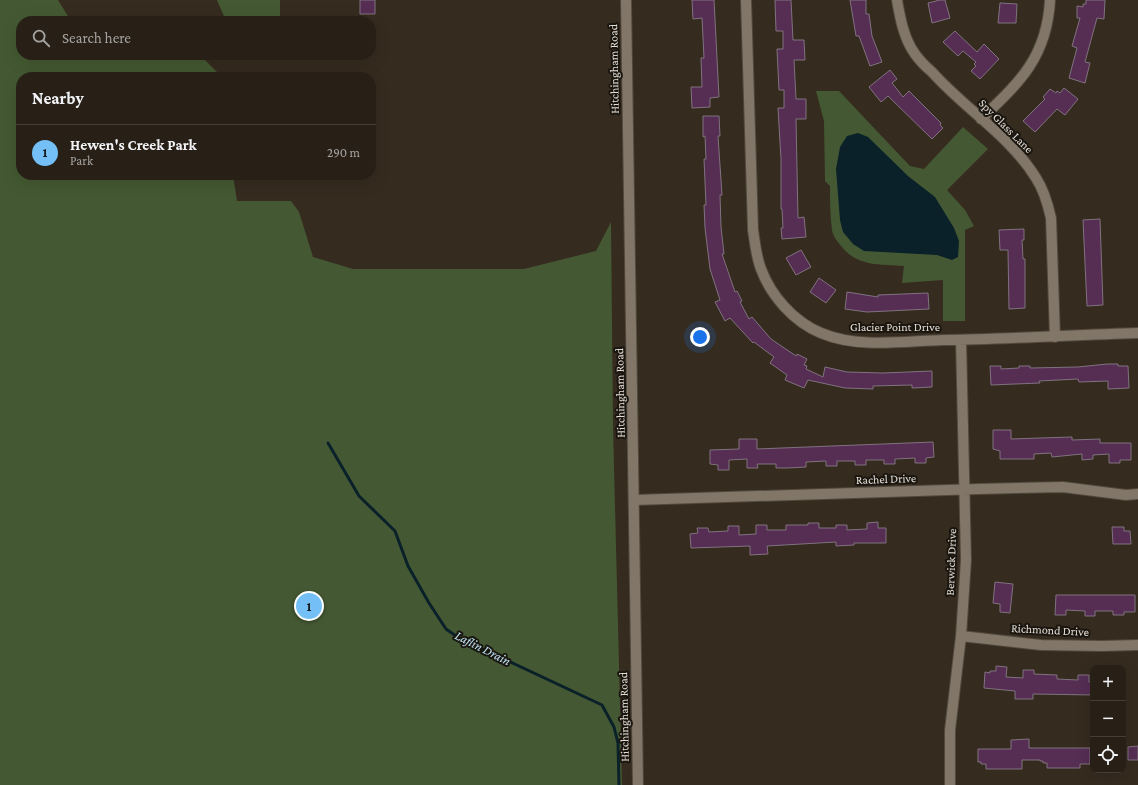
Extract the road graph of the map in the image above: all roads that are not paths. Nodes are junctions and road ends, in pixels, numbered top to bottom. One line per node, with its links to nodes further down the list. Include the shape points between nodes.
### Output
1 (626, 0): 11 (street, Hitchingham Road)
2 (746, 0): 8 (street, Glacier Point Drive, via 753,230 760,268 767,283 789,311 802,322 820,333 837,339 856,342)
3 (897, 0): 5 (street, Spy Glass Lane, via 902,24 915,54 945,87)
4 (1050, 0): 5 (street, via 1050,15 1037,56 1022,78)
5 (981, 119): 7 (street, Spy Glass Lane, via 1017,153 1037,179 1047,202 1051,218)
6 (1138, 333): 7 (street, Glacier Point Drive)
7 (1055, 336): 8 (street, Glacier Point Drive)
8 (961, 340): 9 (street, Berwick Drive)
9 (964, 490): 10 (street, Rachel Drive, via 1063,487 1126,495); 11 (street, Rachel Drive); 12 (street, Berwick Drive, via 966,560)
10 (1138, 494)
11 (634, 500): 14 (street, Hitchingham Road)
12 (961, 636): 13 (street, Richmond Drive, via 1041,644); 15 (street, Berwick Drive, via 950,730)
13 (1138, 645)
14 (638, 785)
15 (950, 785)

